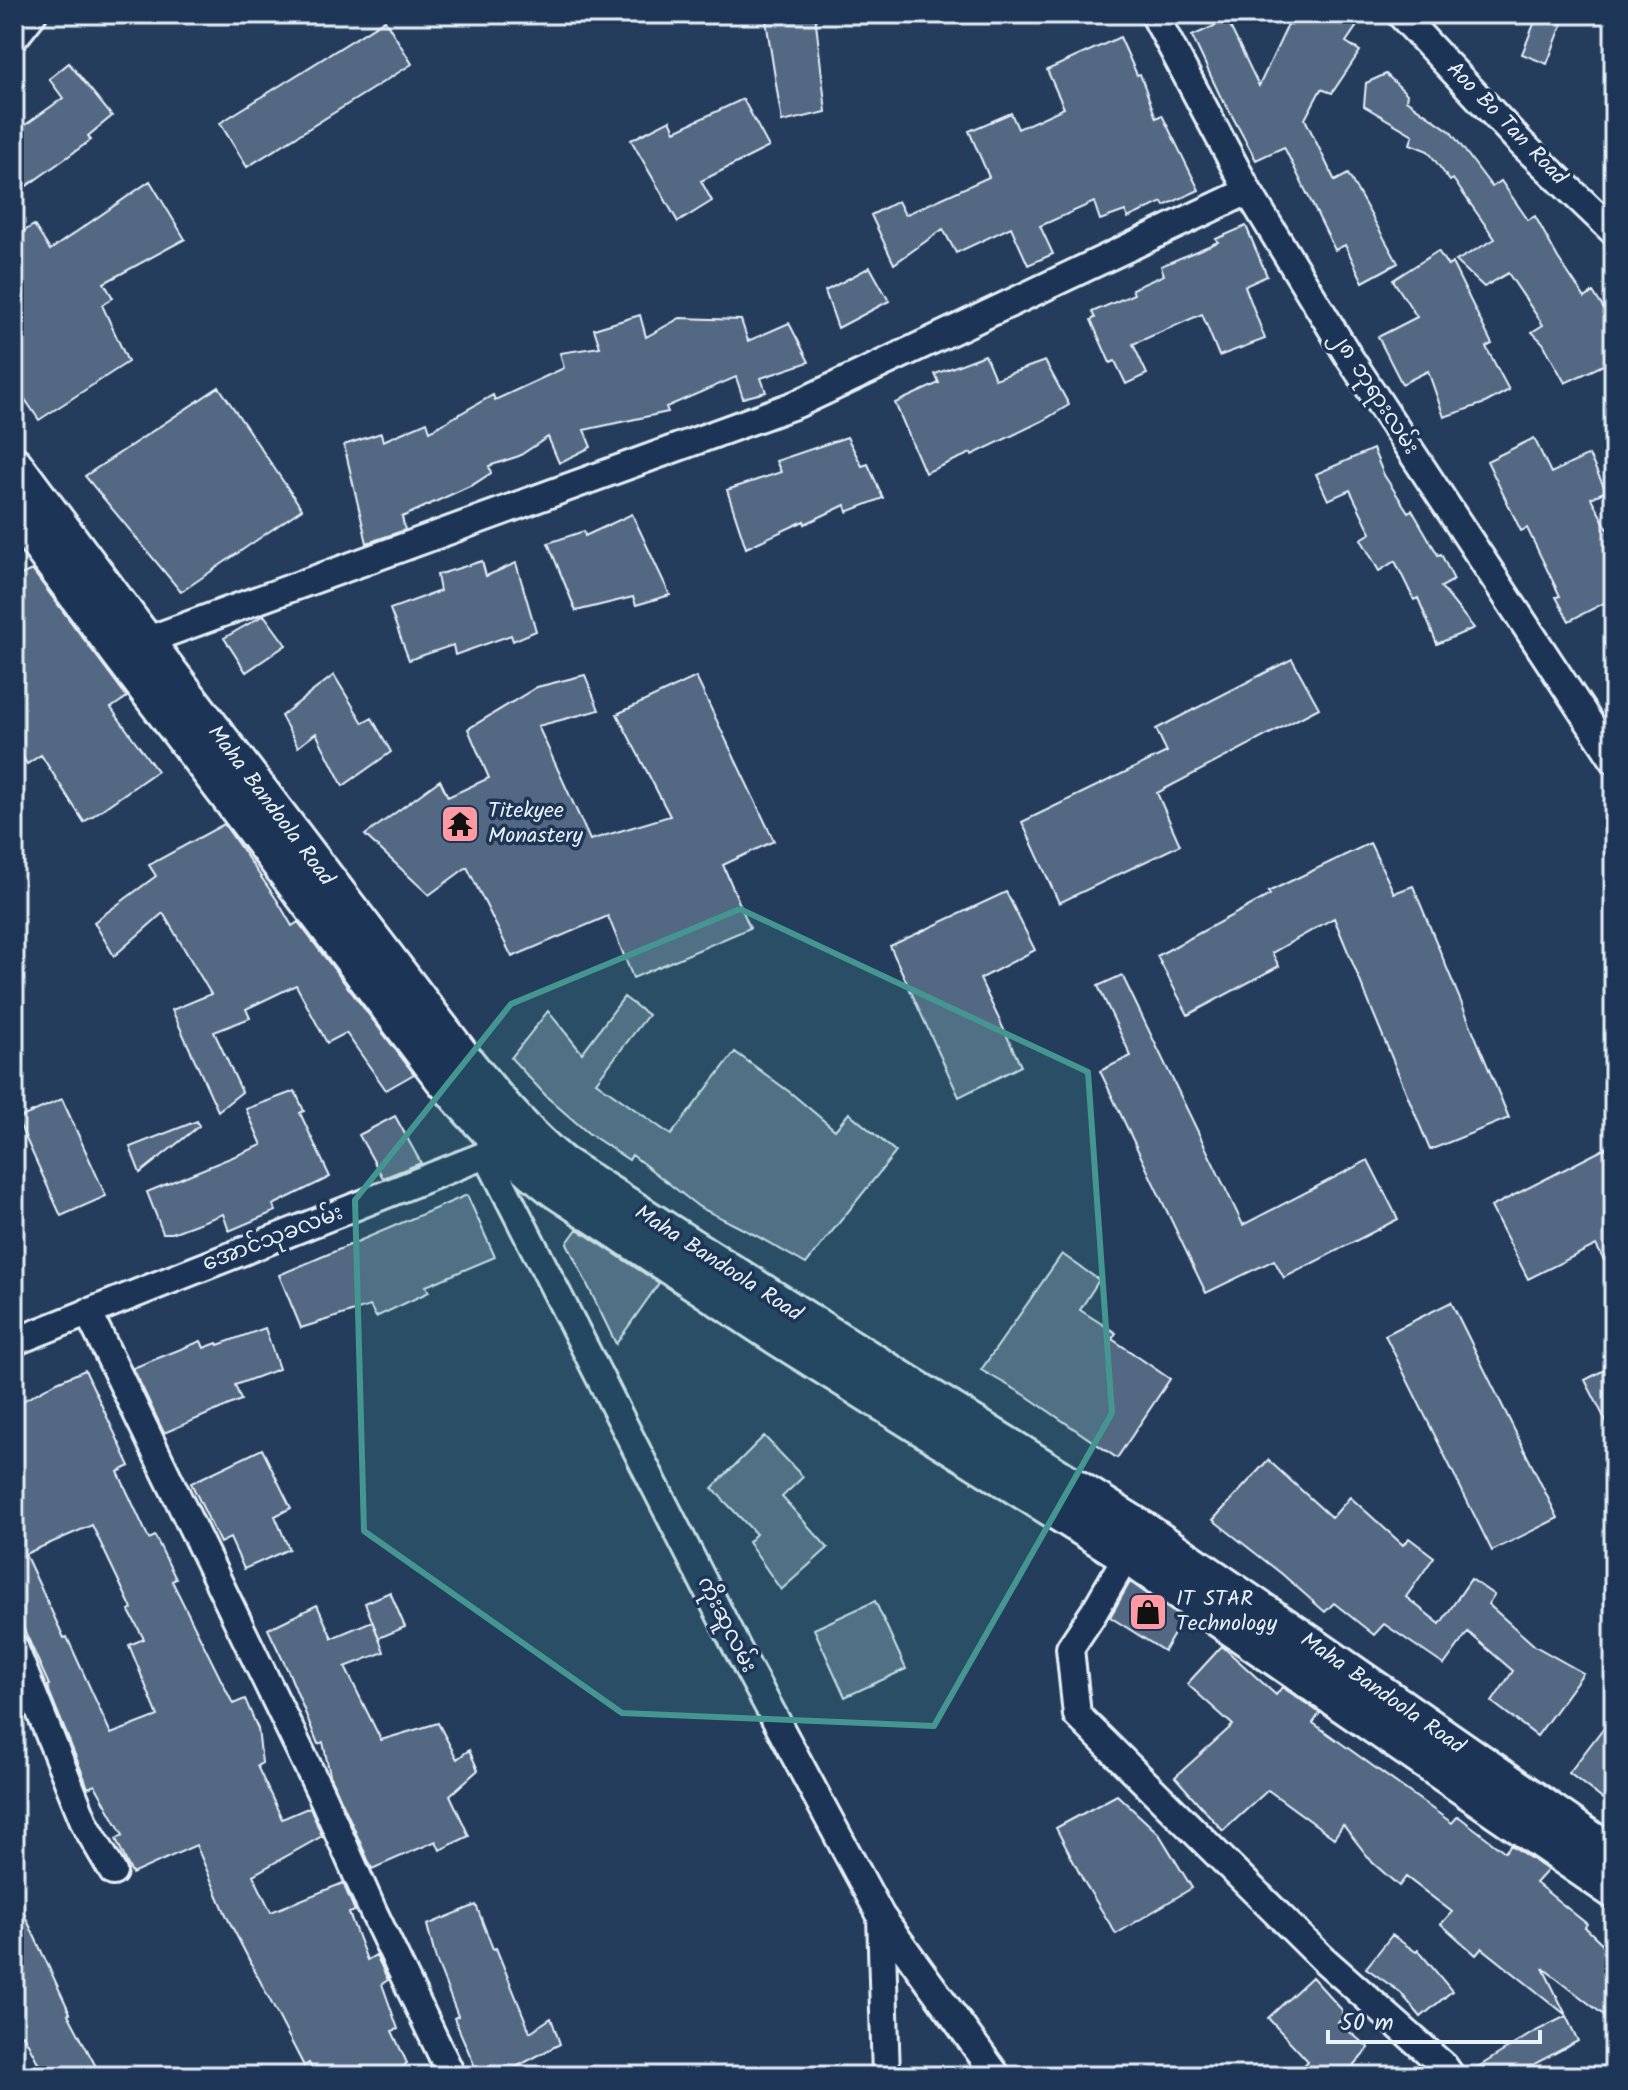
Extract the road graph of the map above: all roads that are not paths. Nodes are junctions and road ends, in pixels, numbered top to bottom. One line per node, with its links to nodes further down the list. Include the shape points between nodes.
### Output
1 (33, 14): 4 (street)
2 (1154, 14): 5 (street, ၂၈ ဘုရားလမ်း)
3 (1400, 14): 6 (street, Aoo Bo Tan Road, via 1521,143)
4 (14, 38)
5 (1248, 191): 9 (street, via 797,404); 10 (street, ၂၈ ဘုရားလမ်း, via 1349,357)
6 (1614, 232)
7 (14, 465): 9 (main road, Maha Bandoola Road)
8 (14, 510): 11 (main road, Maha Bandoola Road, via 443,1078)
9 (145, 641): 11 (main road, Maha Bandoola Road, via 496,1100)
10 (1614, 760)
11 (508, 1148): 12 (street, အောင်သုခလမ်း); 14 (main road, Maha Bandoola Road, via 561,1164); 19 (street, ကိုးဆူလမ်း, via 737,1648)
12 (88, 1312): 13 (street, အောင်သုခလမ်း); 20 (street)
13 (14, 1342)
14 (1135, 1543): 16 (main road, Maha Bandoola Road, via 1314,1647); 18 (main road, Maha Bandoola Road); 23 (street, via 1070,1648 1077,1715 1322,1958)
15 (14, 1647): 17 (street, via 85,1824)
16 (1614, 1856)
17 (113, 1872)
18 (1614, 1890)
19 (881, 1916): 21 (street); 22 (street, ကိုးဆူလမ်း)
20 (452, 2076)
21 (886, 2076)
22 (997, 2076)
23 (1451, 2076)

